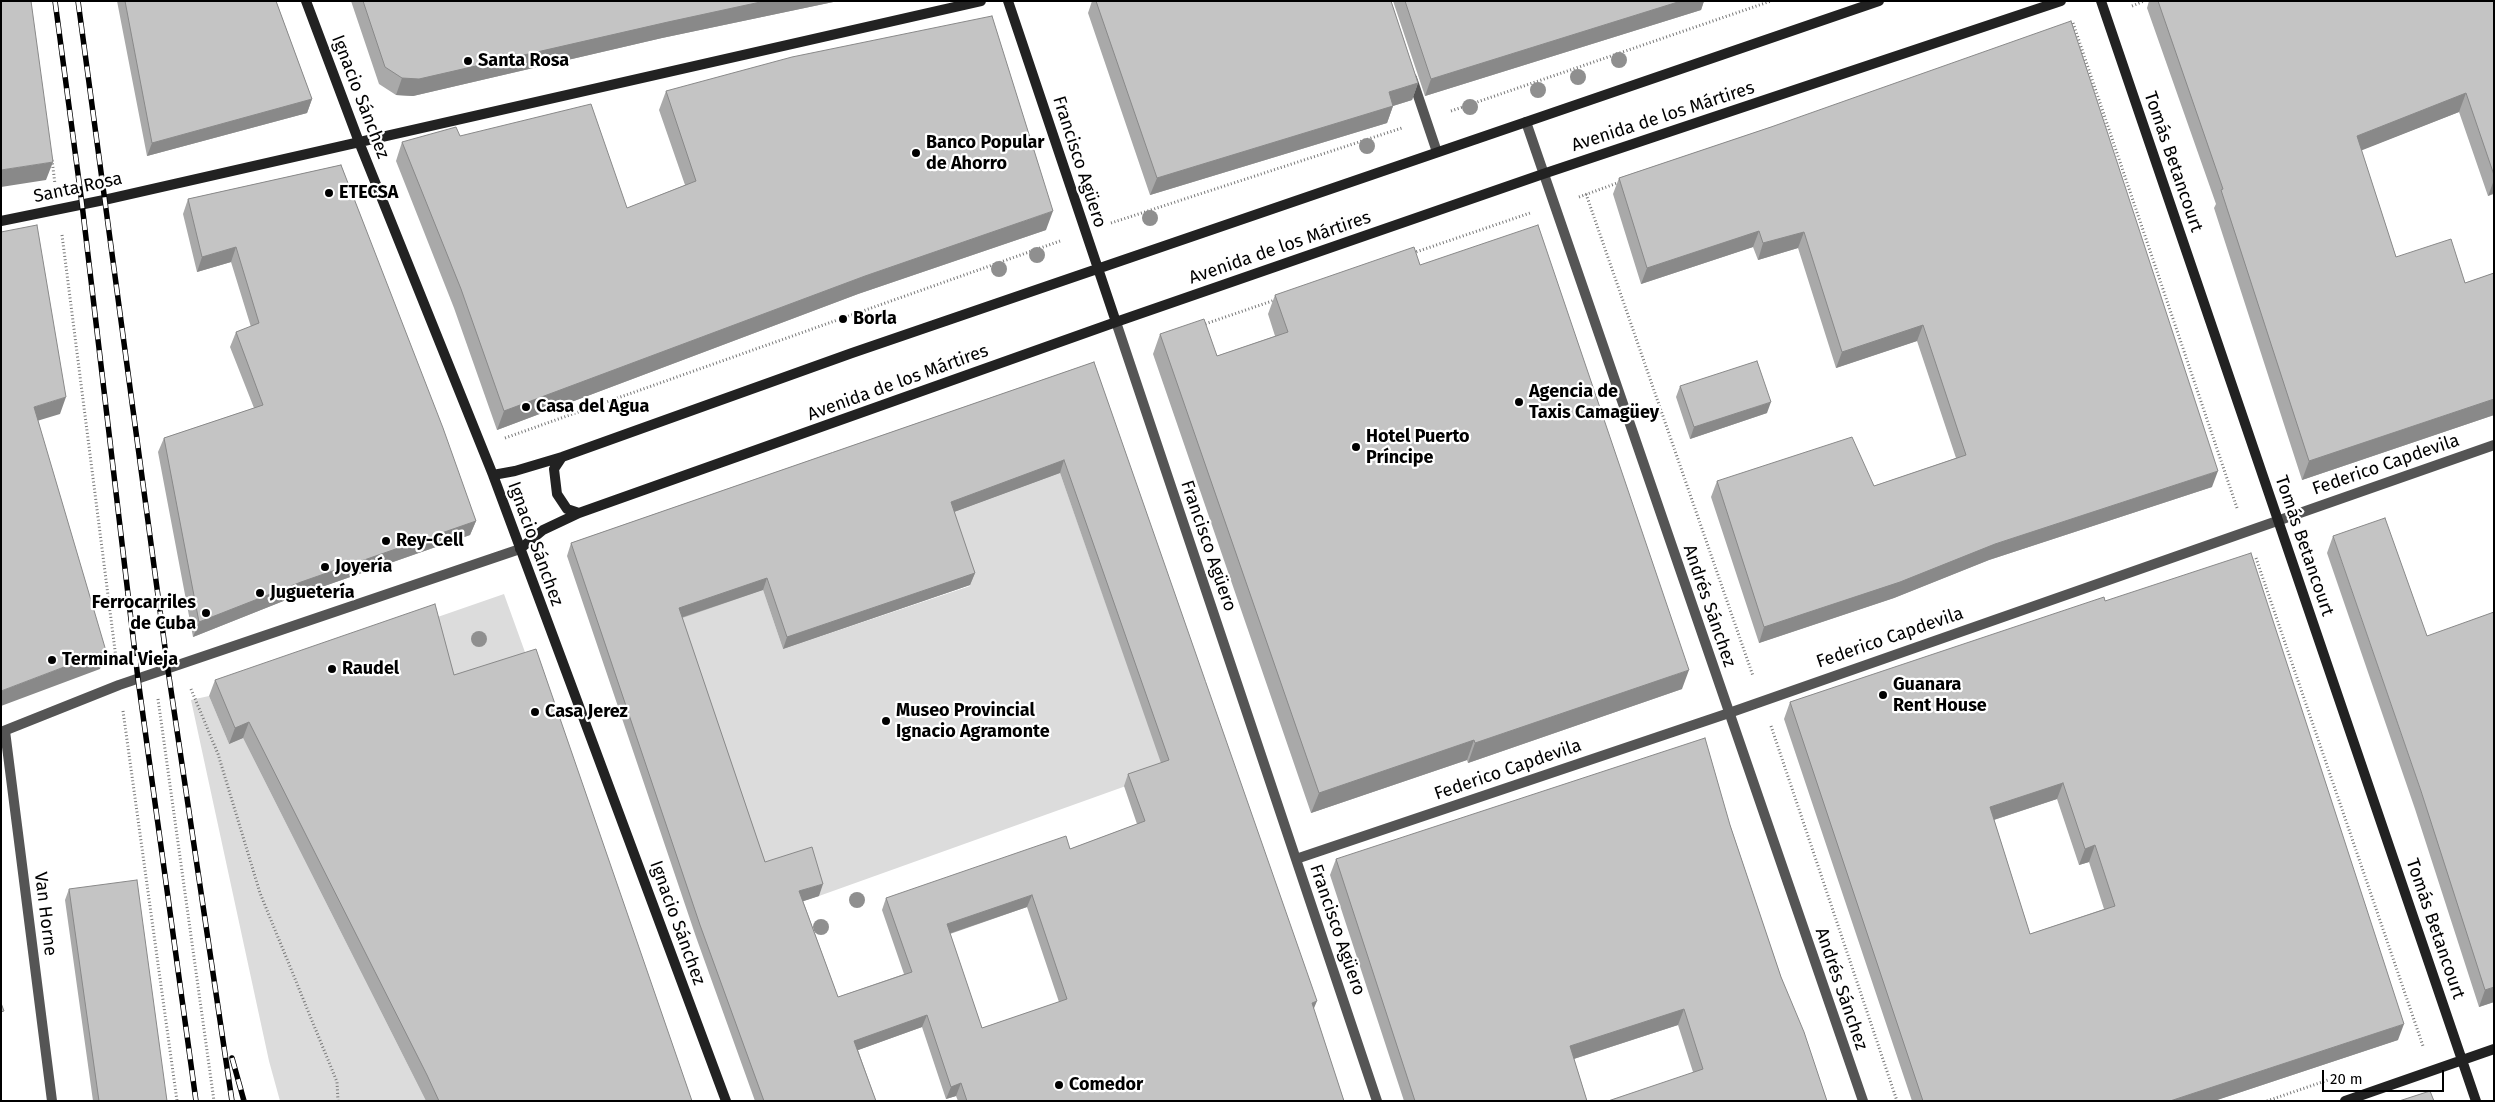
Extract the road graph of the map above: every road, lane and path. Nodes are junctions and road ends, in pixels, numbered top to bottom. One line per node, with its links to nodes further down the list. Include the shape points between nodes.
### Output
1 (306, 1): 14 (main road, Ignacio Sánchez)
2 (981, 1): 14 (main road, Santa Rosa)
3 (1008, 1): 23 (main road, Francisco Agüero)
4 (1771, 1): 12 (path)
5 (1879, 1): 13 (main road)
6 (2061, 1): 17 (main road, Avenida de los Mártires)
7 (2101, 1): 9 (main road, Tomás Betancourt)
8 (2144, 1): 9 (path)
9 (2106, 15): 10 (path); 34 (main road, Tomás Betancourt)
10 (2064, 29)
11 (1408, 65): 12 (street)
12 (1426, 120): 15 (street); 23 (path)
13 (1526, 122): 15 (main road); 17 (street, Andrés Sánchez)
14 (359, 142): 21 (main road, Santa Rosa); 30 (main road, Ignacio Sánchez)
15 (1437, 152): 25 (main road)
16 (52, 159): 21 (path)
17 (1544, 174): 20 (street, Andrés Sánchez); 27 (main road, Avenida de los Mártires)
18 (1623, 181): 19 (path)
19 (1586, 194): 20 (path); 39 (path)
20 (1554, 205): 24 (path); 40 (street, Andrés Sánchez)
21 (58, 208): 22 (main road, Santa Rosa); 38 (path)
22 (1, 221)
23 (1085, 232): 25 (main road, Francisco Agüero); 30 (path)
24 (1408, 255)
25 (1098, 270): 27 (main road, Francisco Agüero); 31 (main road)
26 (1276, 300): 28 (path)
27 (1116, 322): 33 (main road, Avenida de los Mártires); 42 (street, Francisco Agüero)
28 (1200, 326)
29 (2494, 444): 34 (street, Federico Capdevila)
30 (481, 446): 32 (main road, Ignacio Sánchez)
31 (562, 457): 32 (main road); 33 (main road, via 554,470 557,494 567,509)
32 (493, 475): 35 (main road, Ignacio Sánchez)
33 (579, 514): 35 (main road, Avenida de los Mártires, via 543,530)
34 (2278, 520): 39 (street, Federico Capdevila); 44 (main road, Tomás Betancourt)
35 (520, 549): 36 (street); 49 (main road, Ignacio Sánchez)
36 (181, 666): 37 (street); 48 (path, via 218,754 260,893 337,1082)
37 (156, 674): 38 (street); 47 (path)
38 (119, 685): 41 (street); 46 (path)
39 (1761, 700): 40 (street, Federico Capdevila); 52 (path)
40 (1729, 713): 42 (street, Federico Capdevila); 51 (street, Andrés Sánchez)
41 (3, 731): 45 (street, Van Horne)
42 (1296, 859): 50 (street, Francisco Agüero)
43 (2494, 1049): 44 (main road)
44 (2462, 1060): 53 (main road); 54 (main road, Tomás Betancourt)
45 (52, 1101)
46 (177, 1101)
47 (214, 1101)
48 (338, 1101)
49 (726, 1101)
50 (1378, 1101)
51 (1863, 1101)
52 (1897, 1101)
53 (2345, 1101)
54 (2476, 1101)

